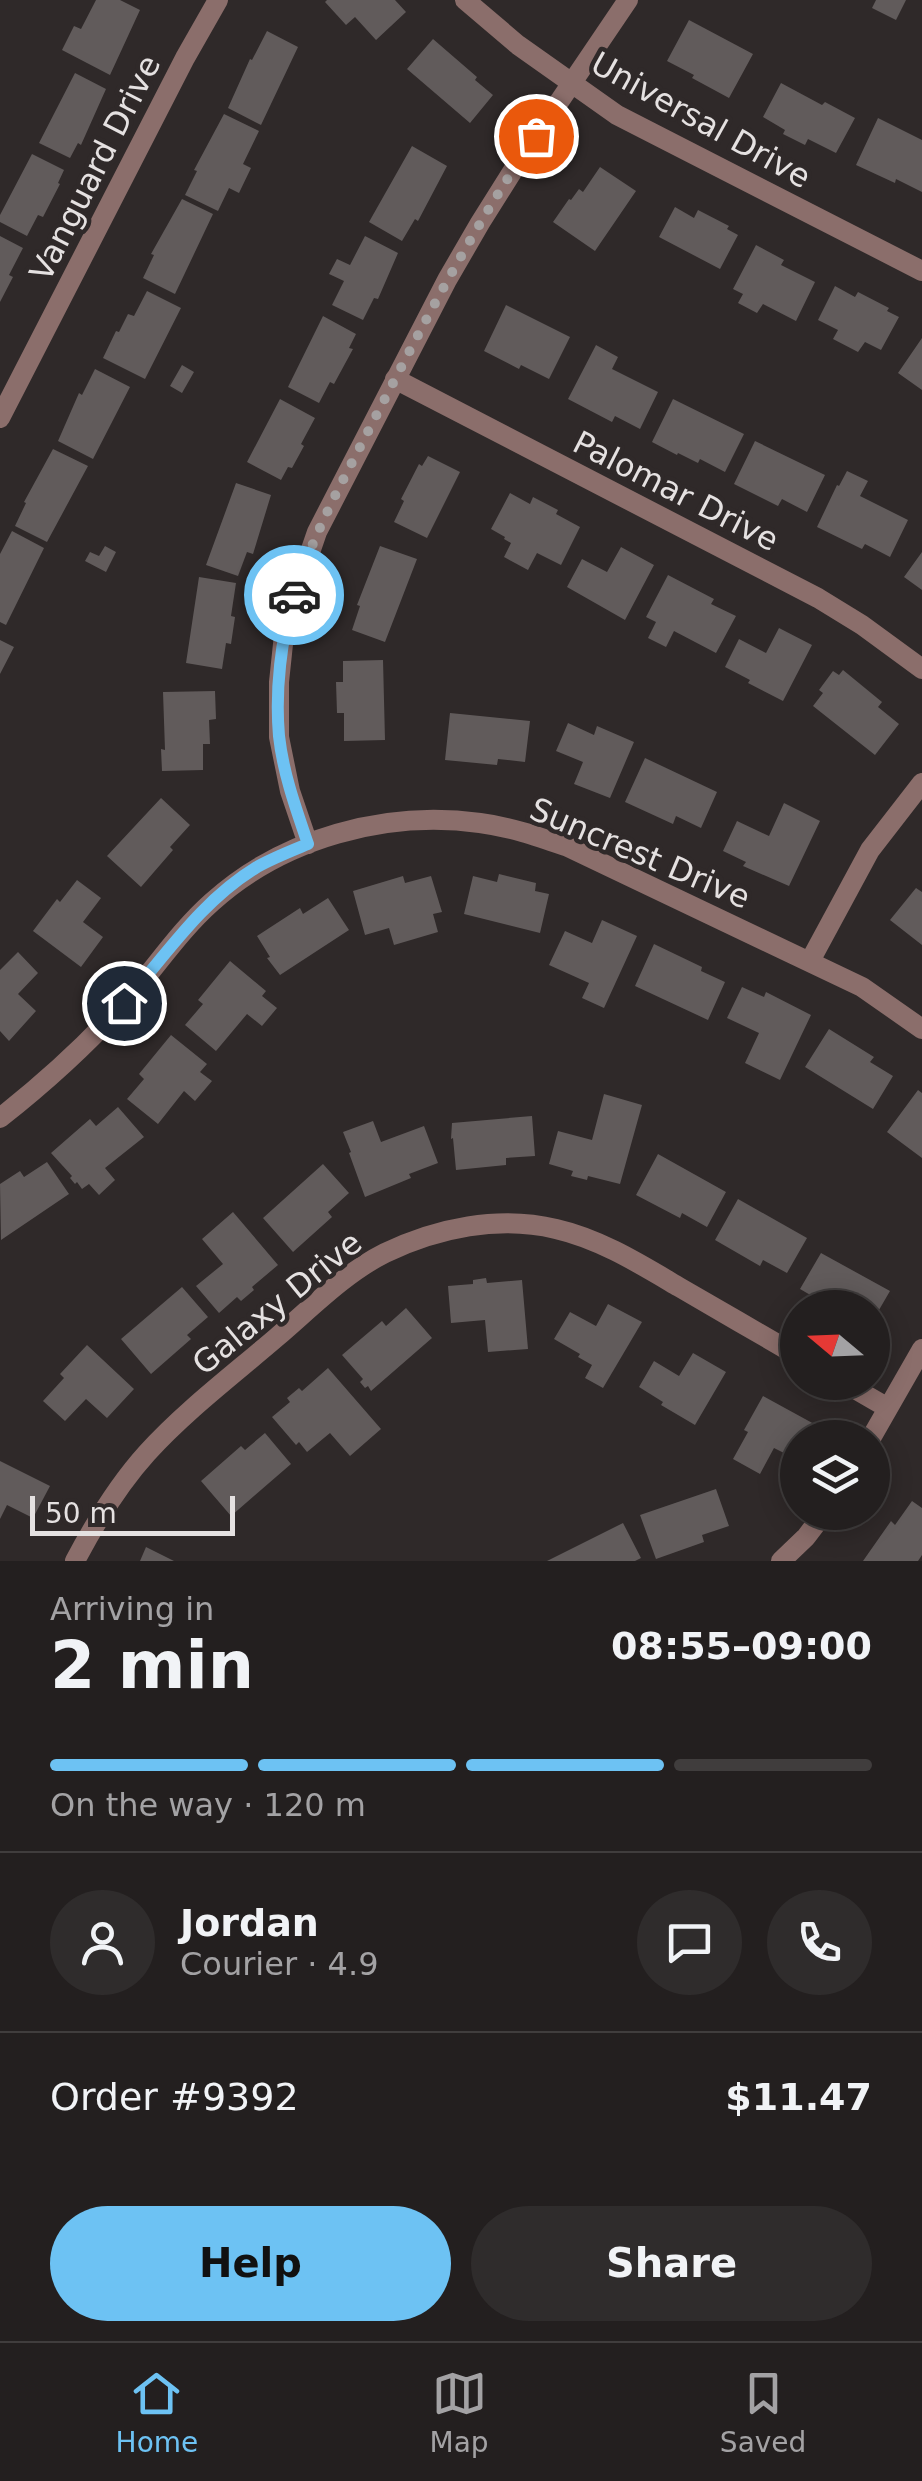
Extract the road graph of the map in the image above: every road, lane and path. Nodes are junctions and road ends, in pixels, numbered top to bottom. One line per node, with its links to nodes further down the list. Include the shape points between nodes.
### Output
1 (218, 0): 7 (street, Vanguard Drive)
2 (465, 0): 4 (street, Universal Drive)
3 (628, 0): 4 (street)
4 (572, 84): 5 (street, Universal Drive, via 632,123); 6 (street, via 480,223)
5 (922, 271)
6 (395, 379): 8 (street, Palomar Drive, via 818,598); 10 (street, via 317,532 285,625 279,736)
7 (0, 418)
8 (922, 669)
9 (922, 783): 11 (street, via 870,850)
10 (308, 844): 11 (street, Suncrest Drive, via 384,824 478,823 517,830 568,847); 13 (street, Suncrest Drive, via 257,867 213,901 60,1070)
11 (810, 961): 12 (street, Suncrest Drive)
12 (922, 1029)
13 (0, 1118)
14 (780, 1346): 20 (street, Galaxy Drive, via 585,1238 522,1224 449,1230 397,1248 357,1272 192,1411 147,1453)
15 (922, 1349): 17 (street)
16 (874, 1400): 17 (street)
17 (888, 1408): 18 (street)
18 (881, 1420)
19 (811, 1530): 21 (street)
20 (76, 1561)
21 (781, 1561)

